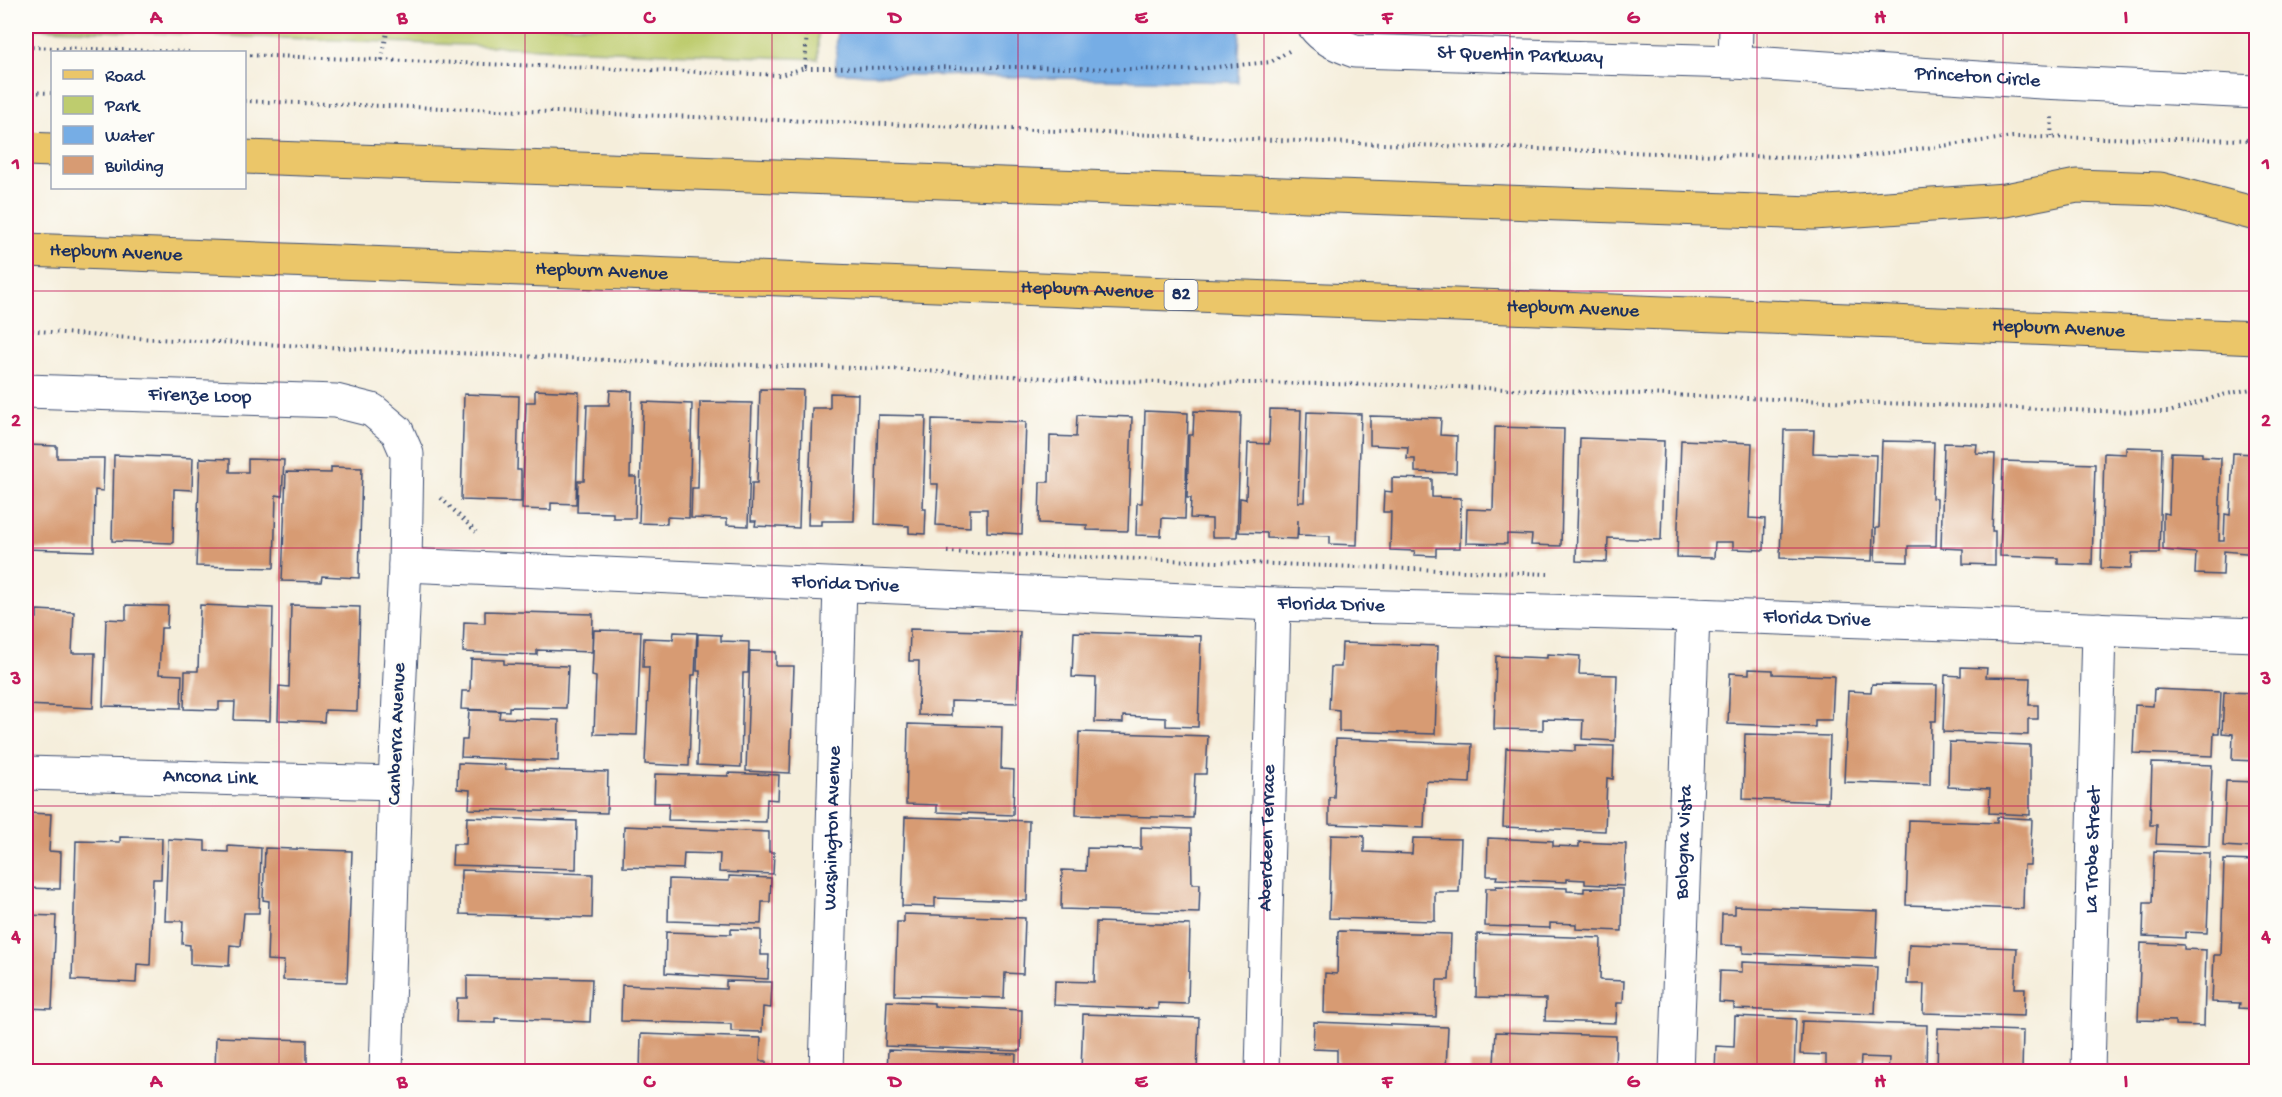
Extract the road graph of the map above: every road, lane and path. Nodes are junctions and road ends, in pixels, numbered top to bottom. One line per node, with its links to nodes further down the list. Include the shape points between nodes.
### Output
1 (388, 26): 8 (path)
2 (807, 26): 10 (path)
3 (1736, 26): 9 (street)
4 (1317, 29): 9 (street, St Quentin Parkway, via 1334,44 1354,51); 10 (path, via 1271,62 1185,70)
5 (26, 47): 6 (path)
6 (156, 51)
7 (246, 55): 8 (path)
8 (382, 60): 10 (path, via 780,75)
9 (1735, 62): 12 (street, Princeton Circle)
10 (805, 68)
11 (26, 92): 13 (path)
12 (2256, 92)
13 (51, 93)
14 (246, 101): 15 (path, via 1840,159 2013,137)
15 (2256, 140)
16 (26, 149): 17 (main road)
17 (51, 150)
18 (246, 157): 19 (main road, via 1813,213 2006,200 2077,186 2160,189)
19 (2256, 214)
20 (26, 250): 22 (main road, Hepburn Avenue / 82)
21 (26, 330): 23 (path, via 1095,381 1402,385 2095,411 2169,412)
22 (2256, 338)
23 (2256, 388)
24 (26, 391): 25 (street, Firenze Loop, via 336,401)
25 (372, 410): 26 (street, Canberra Avenue, via 397,431 407,454)
26 (407, 473): 27 (path, via 441,475 441,498); 29 (street, Canberra Avenue)
27 (479, 535)
28 (944, 552): 30 (path)
29 (405, 565): 31 (street, Florida Drive); 37 (street, Canberra Avenue)
30 (1552, 574)
31 (840, 585): 32 (street, Florida Drive); 39 (street, Washington Avenue)
32 (1274, 604): 33 (street, Florida Drive); 40 (street, Aberdeen Terrace)
33 (1693, 615): 34 (street, Florida Drive); 41 (street, Bologna Vista)
34 (2099, 629): 35 (street, Florida Drive); 42 (street, La Trobe Street)
35 (2256, 634)
36 (26, 773): 37 (street, Ancona Link)
37 (395, 783): 38 (street, Canberra Avenue)
38 (386, 1071)
39 (826, 1071)
40 (1262, 1071)
41 (1676, 1071)
42 (2088, 1071)

